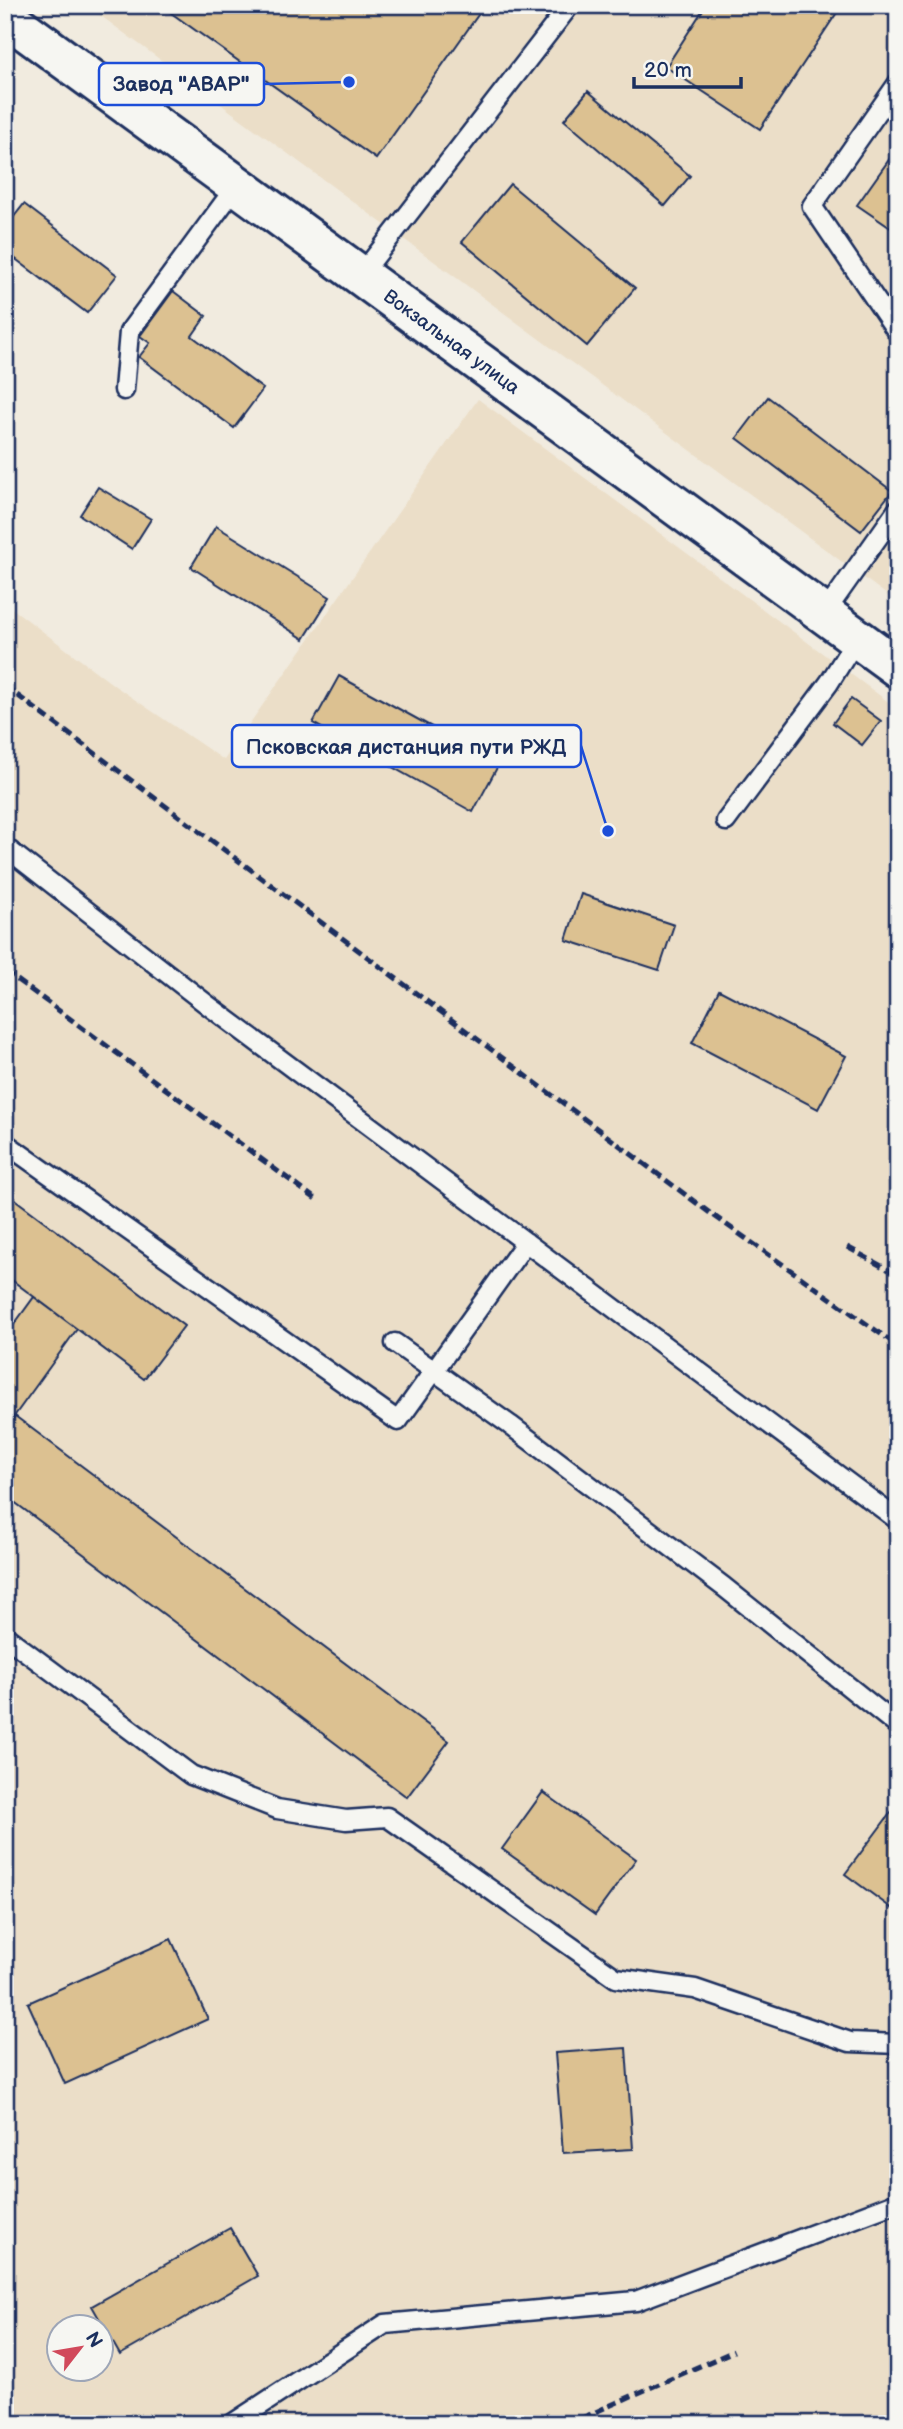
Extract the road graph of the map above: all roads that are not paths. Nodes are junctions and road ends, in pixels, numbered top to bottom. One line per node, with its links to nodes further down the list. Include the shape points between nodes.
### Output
1 (570, 5): 5 (lane)
2 (5, 16): 4 (main road, Вокзальная улица)
3 (898, 83): 6 (lane, via 812,206)
4 (237, 185): 5 (main road, Вокзальная улица); 7 (lane, via 129,332)
5 (361, 275): 9 (main road, Вокзальная улица)
6 (898, 333)
7 (124, 390)
8 (898, 509): 9 (lane)
9 (824, 614): 10 (main road, Вокзальная улица)
10 (857, 638): 11 (main road, Вокзальная улица); 12 (lane)
11 (898, 667)
12 (726, 821)
13 (5, 847): 15 (lane)
14 (5, 1143): 17 (lane, via 398,1421)
15 (526, 1242): 17 (lane); 18 (lane)
16 (395, 1343): 17 (lane)
17 (434, 1372): 20 (lane, via 724,1587)
18 (898, 1520)
19 (5, 1636): 21 (lane, via 191,1775 277,1809 346,1820 387,1817 616,1978 695,1989 850,2042)
20 (898, 1726)
21 (898, 2044)
22 (898, 2202): 23 (lane, via 636,2301 385,2324)
23 (232, 2424)

